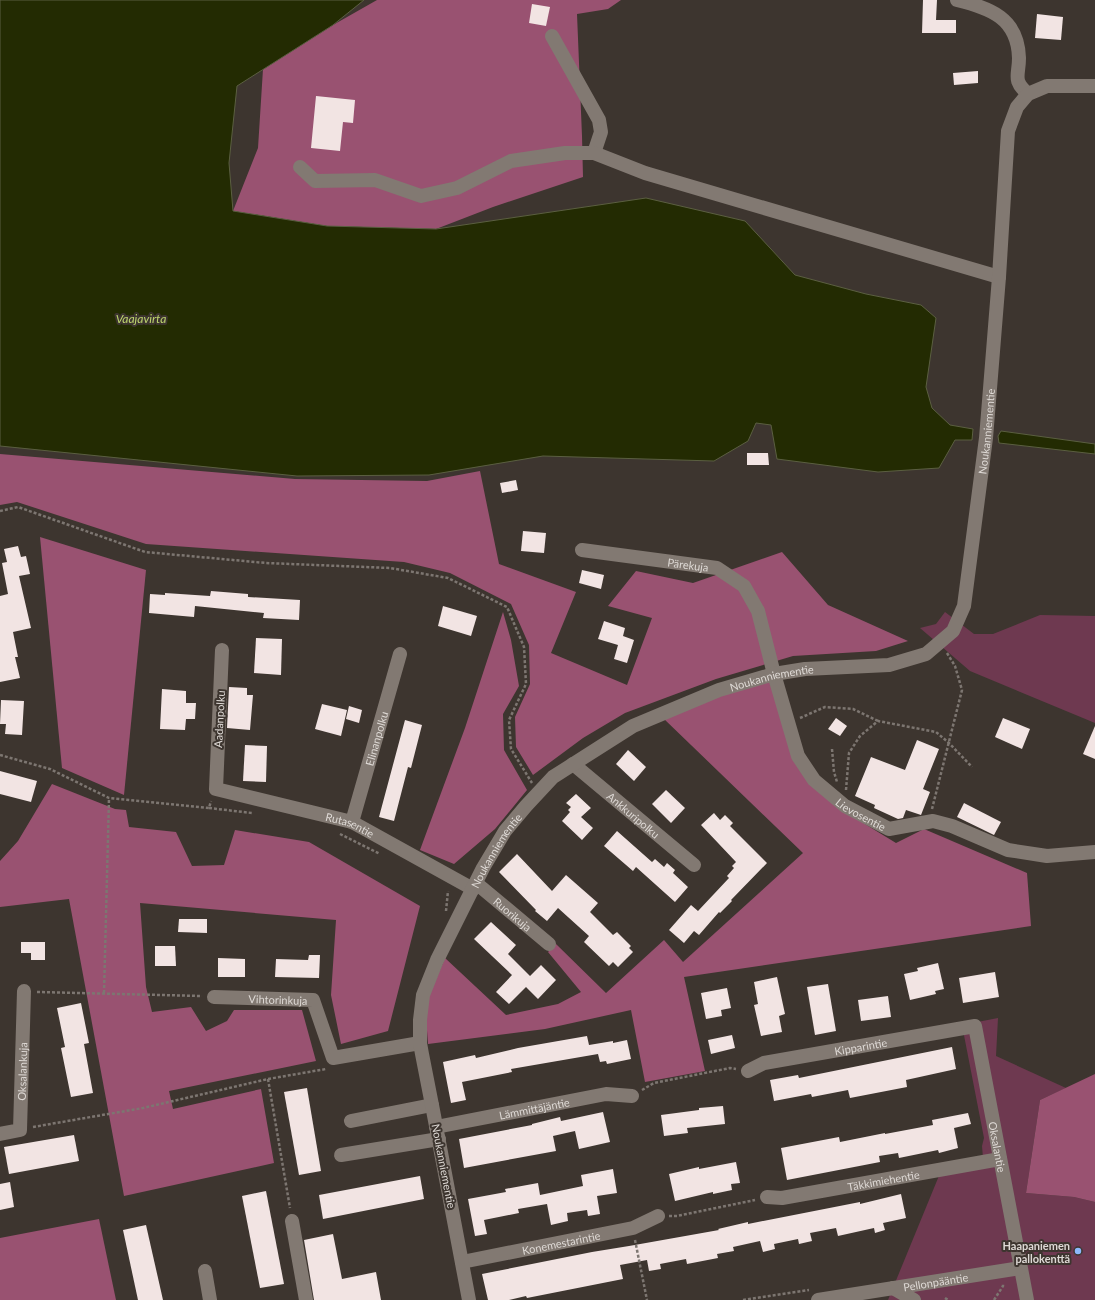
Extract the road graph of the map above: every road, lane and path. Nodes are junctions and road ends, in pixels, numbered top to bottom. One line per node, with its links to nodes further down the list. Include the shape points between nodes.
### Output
1 (957, 0): 4 (street, via 992,11 1004,19 1012,29 1019,57 1018,82)
2 (552, 36): 5 (street, via 599,120 601,132)
3 (1095, 86): 4 (street, Noukanniementie, via 1047,86)
4 (1028, 94): 7 (street, Noukanniementie, via 1017,107 1008,131)
5 (594, 153): 6 (street, via 511,161 457,188 421,196 375,180 315,181); 7 (street, via 652,175)
6 (300, 167)
7 (999, 277): 10 (street, Noukanniementie, via 986,438 964,606 953,631)
8 (0, 511): 23 (path, via 18,507 145,552 266,563 390,568 448,578 507,607 524,647 526,684 510,720 511,749)
9 (582, 550): 13 (street, Pärekuja, via 717,568 744,586 758,611)
10 (940, 643): 13 (street, Noukanniementie, via 926,654 889,665 805,669); 16 (path, via 955,666 962,690)
11 (222, 650): 22 (street, Aadanpolku)
12 (400, 654): 29 (street, Elinanpolku)
13 (774, 674): 15 (street, Lievosentie); 19 (street, Noukanniementie, via 719,690 633,726)
14 (878, 721): 15 (path, via 853,709 824,707); 16 (path, via 936,732); 25 (path, via 860,736 848,753)
15 (788, 724): 25 (street, Lievosentie, via 798,756 814,780)
16 (948, 743): 20 (path); 28 (path, via 932,806)
17 (832, 749): 21 (path)
18 (0, 755): 24 (path, via 50,769)
19 (573, 764): 23 (street, Noukanniementie, via 553,777); 33 (street, Ankkuripolku)
20 (972, 767)
21 (838, 785)
22 (216, 789): 26 (path); 29 (street, Rutasentie)
23 (538, 793): 34 (street, Noukanniementie, via 505,831)
24 (109, 798): 26 (path); 39 (path)
25 (845, 806): 28 (street, Lievosentie, via 889,829)
26 (208, 808): 27 (path)
27 (259, 813)
28 (933, 821): 31 (street, Lievosentie, via 952,826 1008,850 1047,856)
29 (352, 822): 34 (street, Rutasentie)
30 (339, 834): 32 (path)
31 (1095, 852)
32 (380, 854)
33 (694, 865)
34 (474, 886): 37 (street, Ruorikuja); 42 (street, Noukanniementie, via 437,960 423,995)
35 (442, 887): 36 (path, via 448,891)
36 (446, 915)
37 (549, 944)
38 (24, 991): 39 (path); 49 (street, Oksalankuja)
39 (104, 993): 40 (path)
40 (214, 997): 42 (street, Vihtorinkuja, via 314,1000 333,1058)
41 (975, 1026): 43 (street, Kipparintie, via 764,1063); 53 (street, Oksalantie)
42 (420, 1043): 47 (street, Noukanniementie)
43 (748, 1072): 46 (path, via 730,1068 654,1083)
44 (292, 1074): 45 (path)
45 (268, 1079): 49 (path, via 143,1108); 56 (path)
46 (632, 1096): 50 (street, Lämmittäjäntie, via 606,1094)
47 (432, 1105): 48 (street); 50 (street, Noukanniementie)
48 (351, 1120)
49 (20, 1130): 51 (street)
50 (437, 1133): 52 (street, Lämmittäjäntie); 58 (street, Noukanniementie)
51 (0, 1134)
52 (341, 1155)
53 (1000, 1159): 54 (street, Täkkimiehentie, via 782,1198); 59 (street, Oksalantie)
54 (767, 1197): 55 (path, via 677,1216)
55 (658, 1216): 57 (street, Konemestarintie)
56 (292, 1221): 64 (street)
57 (633, 1228): 58 (street, Konemestarintie); 66 (path)
58 (462, 1262): 65 (street, Noukanniementie)
59 (1020, 1268): 61 (street, Pellonpääntie); 69 (street)
60 (205, 1270): 63 (street)
61 (893, 1288): 62 (street, Pellonpääntie); 68 (street)
62 (844, 1298): 67 (street, Pellonpääntie)
63 (210, 1300)
64 (306, 1300)
65 (469, 1300)
66 (647, 1300)
67 (818, 1300)
68 (914, 1300)
69 (1027, 1300)

